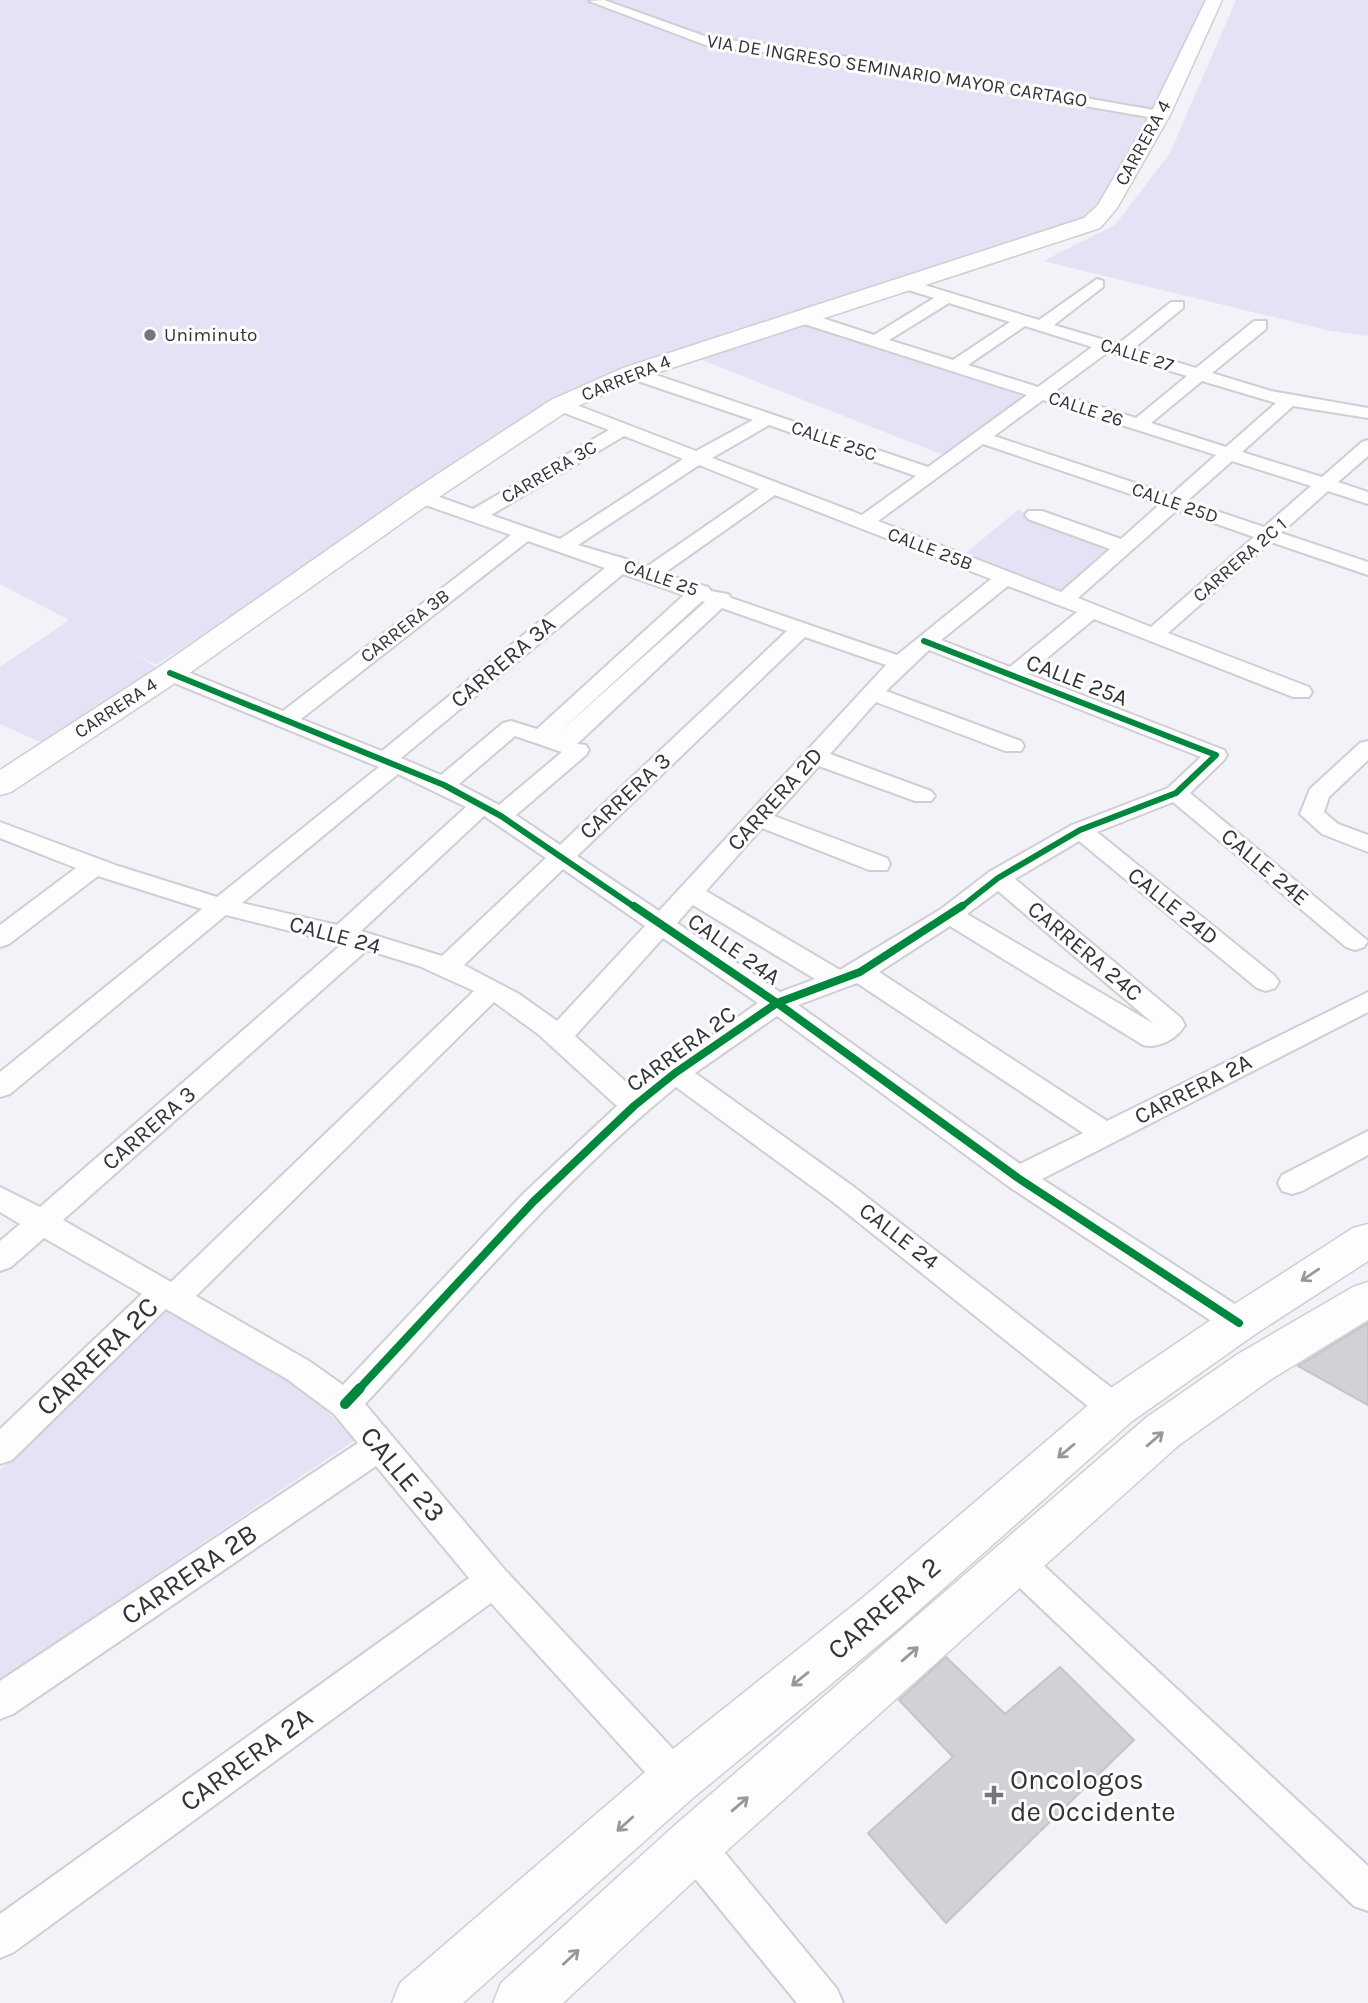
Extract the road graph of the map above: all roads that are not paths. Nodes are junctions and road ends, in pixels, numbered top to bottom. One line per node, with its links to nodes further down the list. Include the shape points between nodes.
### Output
1 (1214, 0): 3 (main road, CARRERA 4)
2 (595, 1): 3 (street, VIA DE INGRESO SEMINARIO MAYOR CARTAGO, via 708,43 790,51)
3 (1160, 115): 5 (main road, CARRERA 4, via 1107,208 1091,223)
4 (1097, 284): 11 (street)
5 (908, 285): 6 (street, CALLE 27); 8 (main road, CARRERA 4)
6 (948, 297): 9 (street, CALLE 27); 12 (street)
7 (1177, 304): 13 (street)
8 (804, 318): 12 (street, CALLE 26); 15 (main road, CARRERA 4)
9 (1023, 320): 11 (street, CALLE 27); 14 (street)
10 (1260, 325): 16 (street)
11 (1041, 326): 13 (street, CALLE 27)
12 (875, 341): 14 (street, CALLE 26)
13 (1113, 348): 16 (street, CALLE 27); 17 (street)
14 (954, 367): 17 (street, CALLE 26)
15 (632, 373): 19 (main road, CARRERA 4); 21 (street, CALLE 25C)
16 (1203, 375): 18 (street, CALLE 27); 22 (street)
17 (1039, 394): 22 (street, CALLE 26); 24 (street)
18 (1288, 401): 20 (street, CALLE 27); 26 (street)
19 (560, 405): 23 (street, CALLE 25B); 31 (main road, CARRERA 4)
20 (1368, 413)
21 (765, 421): 27 (street); 28 (street, CALLE 25C)
22 (1138, 425): 26 (street, CALLE 26)
23 (622, 430): 27 (street, CALLE 25B); 34 (street, CARRERA 3C)
24 (981, 438): 28 (street); 33 (street, CALLE 25D)
25 (1368, 446): 29 (street, CARRERA 2C 1)
26 (1228, 454): 29 (street, CALLE 26); 33 (street)
27 (698, 458): 30 (street, CALLE 25B); 39 (street)
28 (926, 477): 36 (street)
29 (1325, 485): 32 (street, CALLE 26); 38 (street, CARRERA 2C 1)
30 (772, 488): 36 (street, CALLE 25B); 43 (street)
31 (421, 497): 34 (street, CALLE 25); 52 (main road, CARRERA 4)
32 (1368, 498)
33 (1175, 503): 38 (street, CALLE 25D); 40 (street)
34 (476, 515): 37 (street, CALLE 25)
35 (1035, 515): 40 (street)
36 (863, 524): 44 (street, CALLE 25B)
37 (527, 532): 39 (street, CALLE 25); 56 (street, CARRERA 3B)
38 (1268, 535): 42 (street, CALLE 25D); 49 (street, CARRERA 2C 1)
39 (564, 545): 41 (street, CALLE 25)
40 (1123, 547): 46 (street)
41 (622, 564): 43 (street, CALLE 25); 62 (street, CARRERA 3A)
42 (1368, 569)
43 (650, 574): 45 (street, CALLE 25)
44 (1005, 578): 46 (street, CALLE 25B); 50 (street, CARRERA 2D)
45 (711, 595): 48 (street, CALLE 25); 57 (street)
46 (1064, 600): 47 (street, CALLE 25B)
47 (1092, 610): 49 (street, CALLE 25B); 53 (street)
48 (803, 627): 51 (street, CALLE 25); 72 (street, CARRERA 3)
49 (1155, 634): 54 (street, CALLE 25B)
50 (924, 641): 51 (street, CARRERA 2D); 53 (street, CALLE 25A)
51 (900, 663): 55 (street, CARRERA 2D)
52 (170, 673): 56 (street, CALLE 24A); 63 (main road, CARRERA 4)
53 (1013, 677): 60 (street, CALLE 25A)
54 (1301, 692)
55 (872, 694): 58 (street); 61 (street, CARRERA 2D)
56 (284, 720): 62 (street, CALLE 24A)
57 (551, 741): 64 (street, via 511,728); 67 (street, via 578,750)
58 (1013, 747)
59 (1368, 748): 71 (street, via 1318,794 1312,814 1330,829)
60 (1216, 755): 65 (street, CARRERA 2C)
61 (814, 756): 66 (street); 68 (street, CARRERA 2D)
62 (390, 762): 64 (street, CALLE 24A); 77 (street)
63 (0, 785)
64 (444, 785): 67 (street, CALLE 24A)
65 (1176, 793): 70 (street, CARRERA 2C); 82 (street, CALLE 24E)
66 (923, 796)
67 (492, 811): 72 (street, CALLE 24A); 81 (street)
68 (758, 818): 73 (street); 76 (street, CARRERA 2D)
69 (0, 829): 74 (street, CALLE 24)
70 (1080, 830): 75 (street, CARRERA 2C); 85 (street, CALLE 24D)
71 (1368, 844)
72 (560, 857): 79 (street, CALLE 24A); 83 (street, CARRERA 3)
73 (878, 864)
74 (93, 867): 77 (street, CALLE 24); 80 (street)
75 (998, 877): 78 (street, CARRERA 2C); 78 (street, CARRERA 24C, via 1172,1026 1152,1038)
76 (690, 892): 79 (street, CARRERA 2D); 84 (street)
77 (223, 906): 81 (street, CALLE 24); 91 (street)
78 (950, 915): 84 (street, CARRERA 2C)
79 (662, 922): 88 (street, CALLE 24A); 89 (street, CARRERA 2D)
80 (0, 938)
81 (350, 939): 83 (street, CALLE 24); 98 (street, CARRERA 3)
82 (1355, 941)
83 (447, 966): 86 (street, CALLE 24)
84 (848, 975): 88 (street, CARRERA 2C); 93 (street)
85 (1266, 982)
86 (492, 989): 89 (street, CALLE 24); 101 (street, CARRERA 2C)
87 (1368, 1001): 93 (street, CARRERA 2A)
88 (778, 1003): 90 (street, CARRERA 2C); 95 (street, CALLE 24A)
89 (559, 1035): 92 (street, CALLE 24)
90 (675, 1073): 92 (street, CARRERA 2C); 105 (street, CALLE 24, via 910,1244)
91 (0, 1087)
92 (634, 1106): 104 (street, CARRERA 2C, via 533,1202)
93 (1106, 1134): 95 (street, CARRERA 2A)
94 (1368, 1142): 96 (street)
95 (1018, 1178): 103 (street, CALLE 24A)
96 (1292, 1183)
97 (0, 1198): 98 (street, CALLE 23)
98 (42, 1222): 100 (street, CARRERA 3); 101 (street, CALLE 23)
99 (1368, 1240): 103 (main road, CARRERA 2, one-way to 103)
100 (0, 1259)
101 (169, 1295): 104 (street, CALLE 23, via 298,1370); 107 (street, CARRERA 2C)
102 (1368, 1298): 108 (main road, one-way to 102, via 1163,1431 1274,1354)
103 (1239, 1323): 105 (main road, CARRERA 2)
104 (345, 1405): 106 (street, CALLE 23)
105 (1115, 1409): 111 (main road, CARRERA 2, one-way to 111, via 882,1612)
106 (379, 1446): 109 (street, CALLE 23); 110 (street, CARRERA 2B)
107 (0, 1450)
108 (1016, 1561): 112 (main road, one-way to 108); 113 (street)
109 (493, 1581): 111 (street, CALLE 23); 114 (street, CARRERA 2A)
110 (0, 1702)
111 (676, 1780): 115 (main road, CARRERA 2, one-way to 115)
112 (693, 1845): 116 (main road, one-way to 112); 117 (street)
113 (1368, 1892)
114 (0, 1937)
115 (420, 2003)
116 (521, 2003)
117 (823, 2003)

